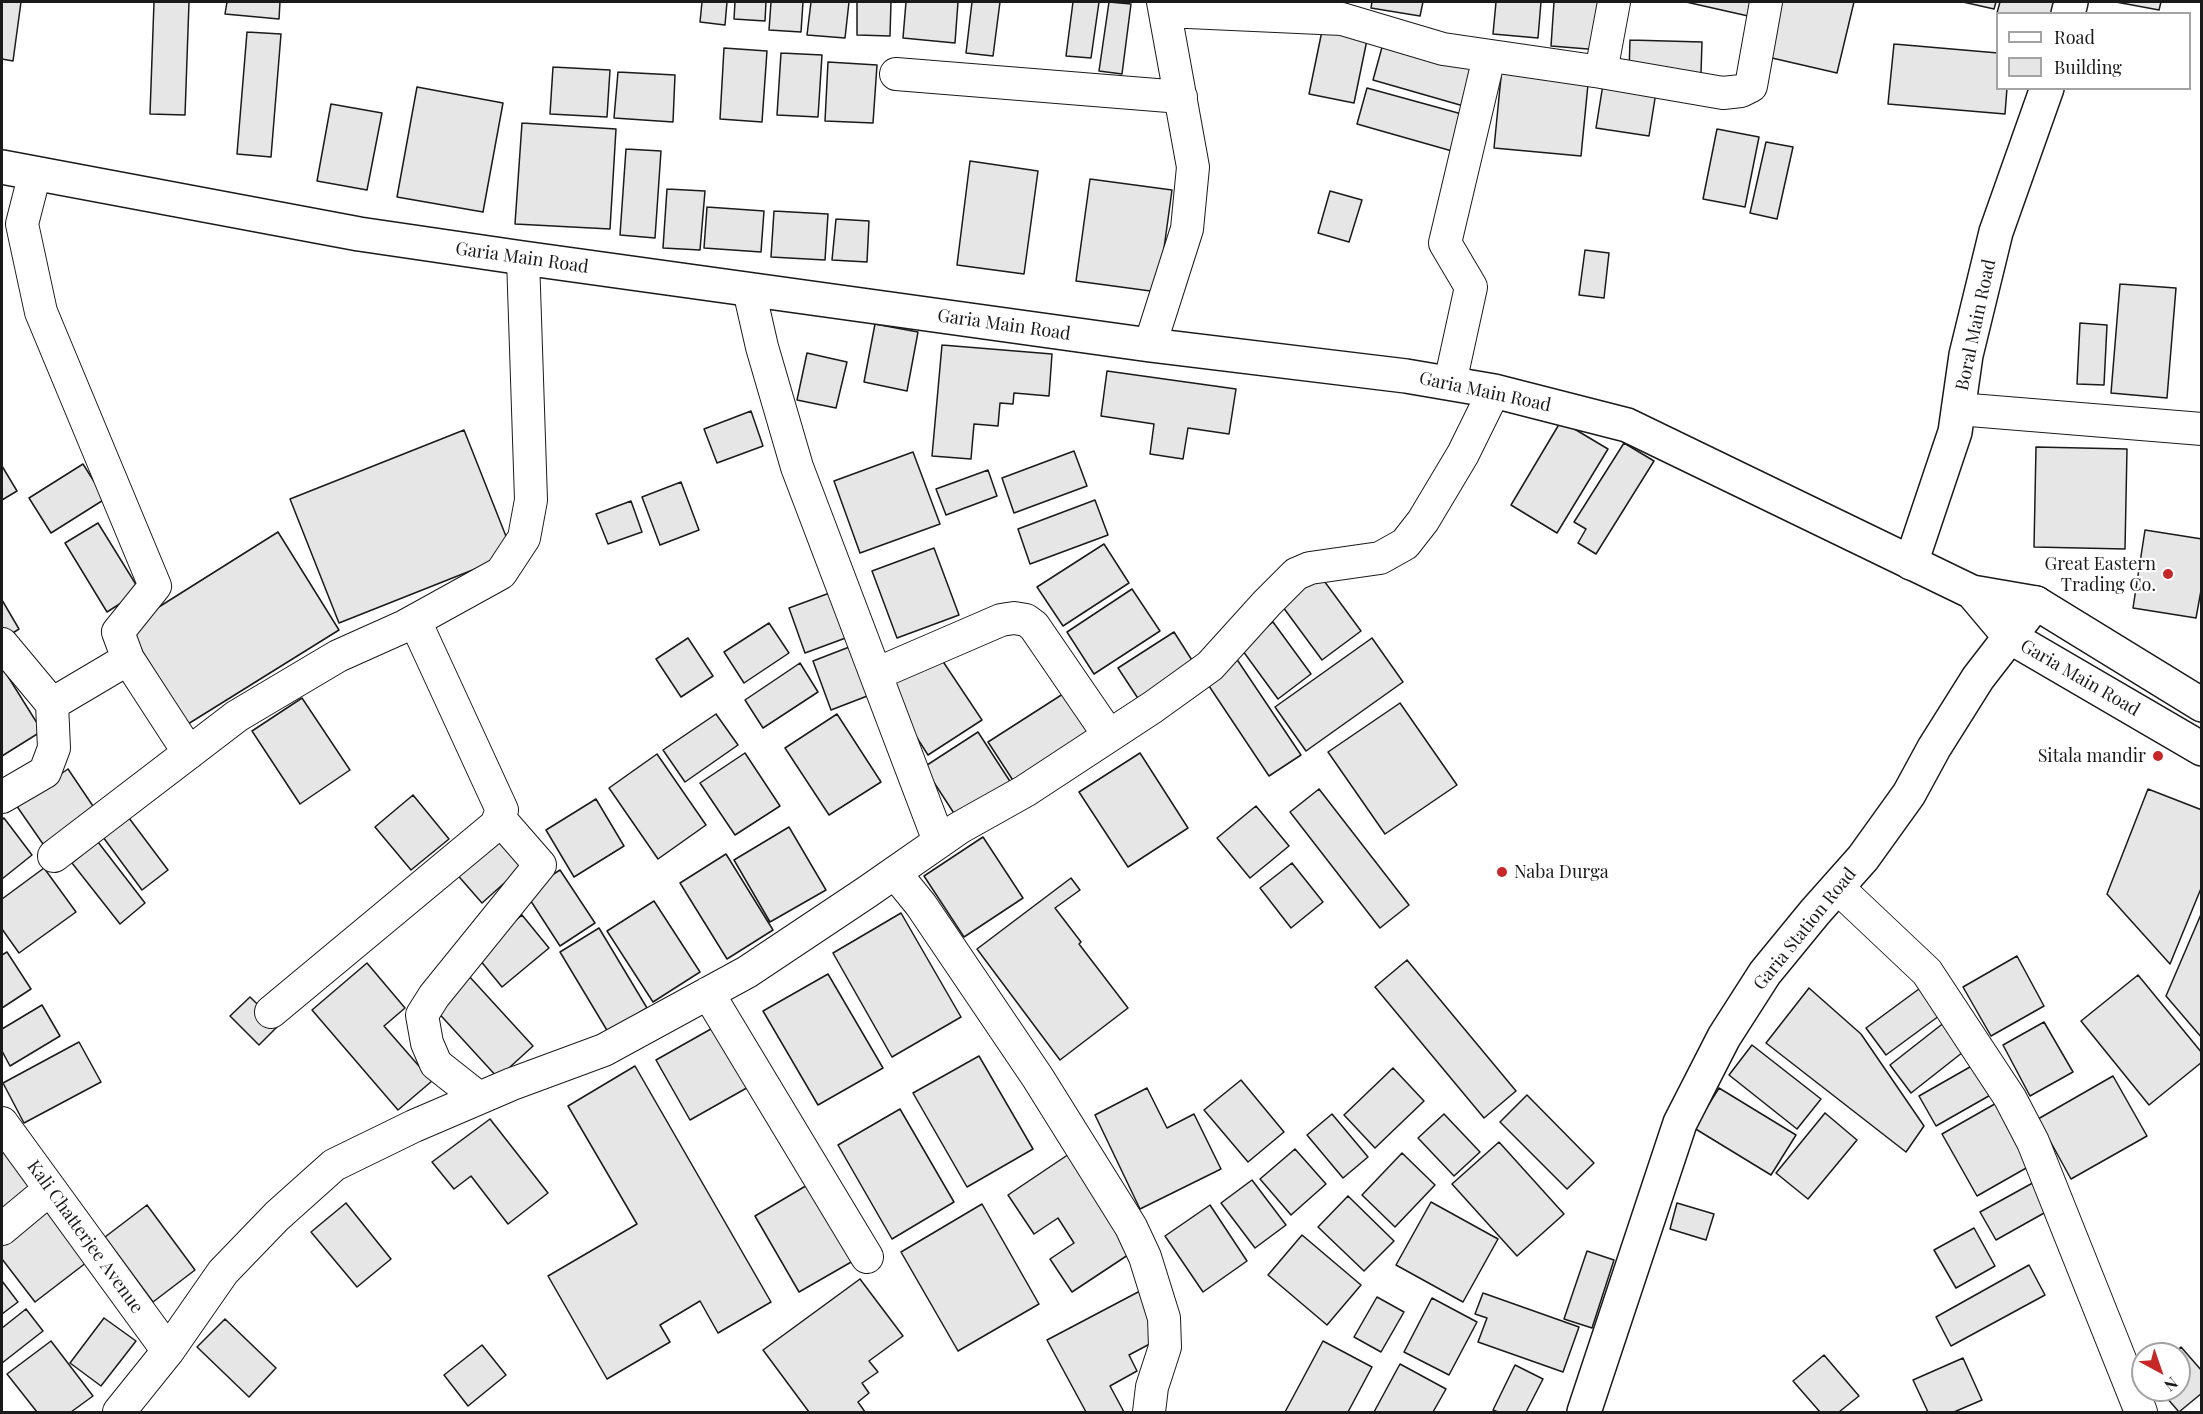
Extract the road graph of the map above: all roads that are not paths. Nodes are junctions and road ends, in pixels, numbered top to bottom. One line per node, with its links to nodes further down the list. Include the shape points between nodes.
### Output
1 (1614, 2): 6 (street)
2 (1766, 2): 6 (street, via 1750,86 1741,92 1723,93)
3 (1165, 6): 4 (street); 9 (street)
4 (1344, 10): 5 (street, via 1443,49)
5 (1489, 57): 6 (street); 15 (street, via 1445,243 1471,287)
6 (1601, 72)
7 (896, 74): 9 (street)
8 (2047, 90): 17 (main road, Boral Main Road, via 1996,232 1966,355)
9 (1181, 97): 14 (street, via 1193,167 1187,229)
10 (2, 168): 11 (main road, Garia Main Road)
11 (35, 173): 12 (main road, Garia Main Road, via 359,234); 25 (street, via 22,224 41,312 154,586 118,632)
12 (524, 258): 13 (main road, Garia Main Road); 22 (street, via 531,500 524,538 501,573)
13 (749, 290): 14 (main road, Garia Main Road); 26 (street, via 797,467)
14 (1150, 345): 15 (main road, Garia Main Road)
15 (1450, 383): 16 (main road, Garia Main Road)
16 (1494, 391): 19 (main road, Garia Main Road, via 1627,425); 29 (street, via 1463,454 1405,544 1380,558 1310,568 1296,574 1210,666)
17 (1958, 409): 18 (street); 19 (main road, Boral Main Road, via 1955,432)
18 (2202, 429)
19 (1911, 563): 20 (main road, Garia Main Road)
20 (1972, 592): 21 (main road, Garia Main Road); 23 (main road, Garia Main Road)
21 (2036, 603): 23 (main road, Garia Station Road); 28 (main road, Garia Main Road)
22 (415, 621): 31 (street, via 338,656 237,716); 33 (street, via 494,791 502,810)
23 (2010, 637): 30 (main road, Garia Main Road); 37 (main road, Garia Station Road, via 1978,678 1909,794)
24 (2, 644): 27 (street)
25 (128, 659): 27 (street); 31 (street)
26 (876, 674): 29 (street, via 1001,620 1026,620 1034,626); 34 (street)
27 (52, 704): 32 (street, via 54,748 45,772)
28 (2202, 705)
29 (1108, 735): 34 (street, via 1025,791)
30 (2202, 748)
31 (189, 753): 35 (street)
32 (2, 797)
33 (499, 818): 39 (street, via 496,825); 40 (street, via 540,865 422,1015 436,1064)
34 (939, 841): 36 (street)
35 (54, 856)
36 (895, 873): 38 (street, via 747,972); 47 (street, via 921,905 1038,1078 1131,1227 1164,1318 1165,1347)
37 (1837, 887): 48 (main road, Garia Station Road, via 1765,973 1724,1037 1680,1123); 49 (street, via 1927,972 2010,1098 2033,1142)
38 (708, 993): 40 (street, via 604,1050); 44 (street)
39 (271, 1012)
40 (479, 1098): 45 (street, via 334,1165 223,1272)
41 (2, 1123): 42 (street, Kali Chatterjee Avenue)
42 (50, 1190): 43 (street); 45 (street, Kali Chatterjee Avenue)
43 (2, 1229)
44 (867, 1257)
45 (168, 1351): 46 (street)
46 (119, 1413)
47 (1149, 1413)
48 (1584, 1413)
49 (2141, 1413)

